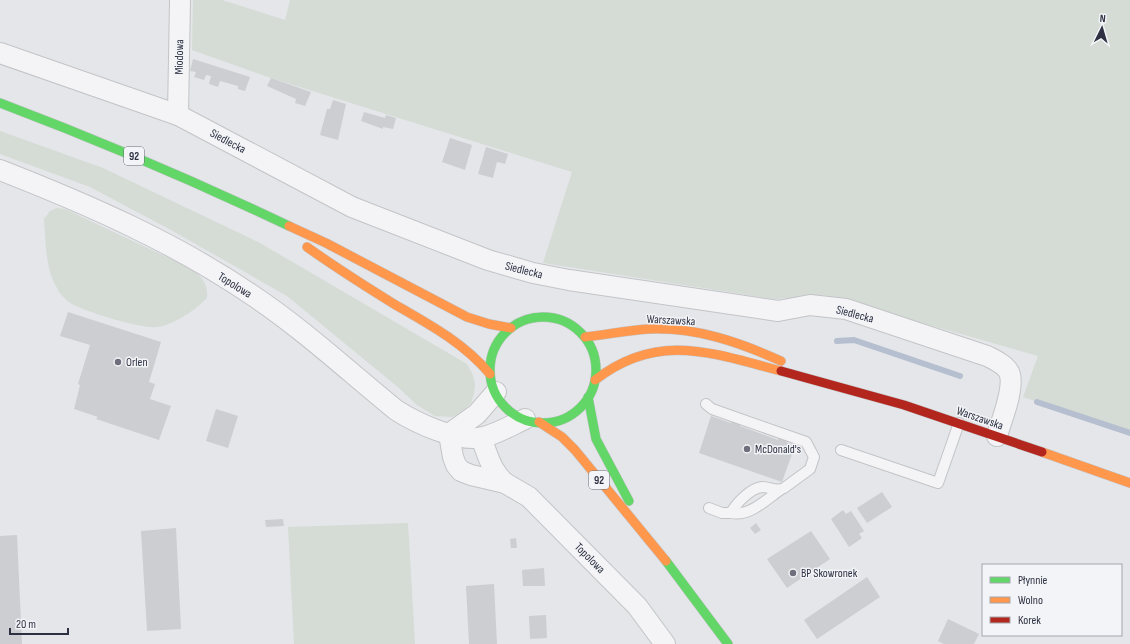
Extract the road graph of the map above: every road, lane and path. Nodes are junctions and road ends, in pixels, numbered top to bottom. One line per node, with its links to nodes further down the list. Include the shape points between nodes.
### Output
1 (180, 0): 4 (street, Miodowa)
2 (0, 52): 4 (street, Siedlecka)
3 (0, 102): 6 (main road, 92, via 165,169)
4 (178, 115): 17 (street, Siedlecka, via 352,207 488,260 569,280 778,311 810,305 846,309 987,356 1003,365 1010,375 1010,393)
5 (0, 170): 16 (street, Topolowa, via 93,207 200,263 281,315 396,410 434,430)
6 (266, 216): 7 (main road, 92, via 326,243 467,317); 11 (main road, 92, via 350,276 478,358)
7 (511, 328): 8 (main road, via 536,317 550,318 571,325); 11 (main road, via 496,345 492,359)
8 (585, 337): 9 (main road, Warszawska, via 658,329 696,332 744,344); 10 (main road, via 594,358)
9 (820, 379): 10 (main road, Warszawska, via 714,355 679,350 628,357 611,366); 15 (main road, Warszawska)
10 (595, 380): 12 (main road)
11 (493, 383): 14 (main road, 92, via 508,409); 16 (street, via 477,414)
12 (588, 397): 14 (main road, via 579,408 567,416 554,421); 25 (main road, 92, via 596,439)
13 (706, 404): 22 (lane, via 712,409 806,442 814,457 810,469)
14 (532, 421): 18 (street); 25 (main road, 92, via 562,437)
15 (959, 423): 17 (main road, Warszawska); 19 (lane, via 938,483)
16 (449, 434): 18 (street, Topolowa); 21 (street, Topolowa, via 453,457 462,471)
17 (997, 436): 20 (main road, Warszawska)
18 (481, 438): 21 (street, Topolowa, via 494,471)
19 (841, 450)
20 (1130, 482)
21 (505, 483): 26 (street, Topolowa, via 529,497 637,606)
22 (780, 490): 24 (lane, via 745,513); 24 (lane, via 762,487 755,490 738,502)
23 (709, 508): 24 (lane)
24 (731, 513)
25 (654, 544): 27 (main road, 92)
26 (665, 644)
27 (728, 644)

